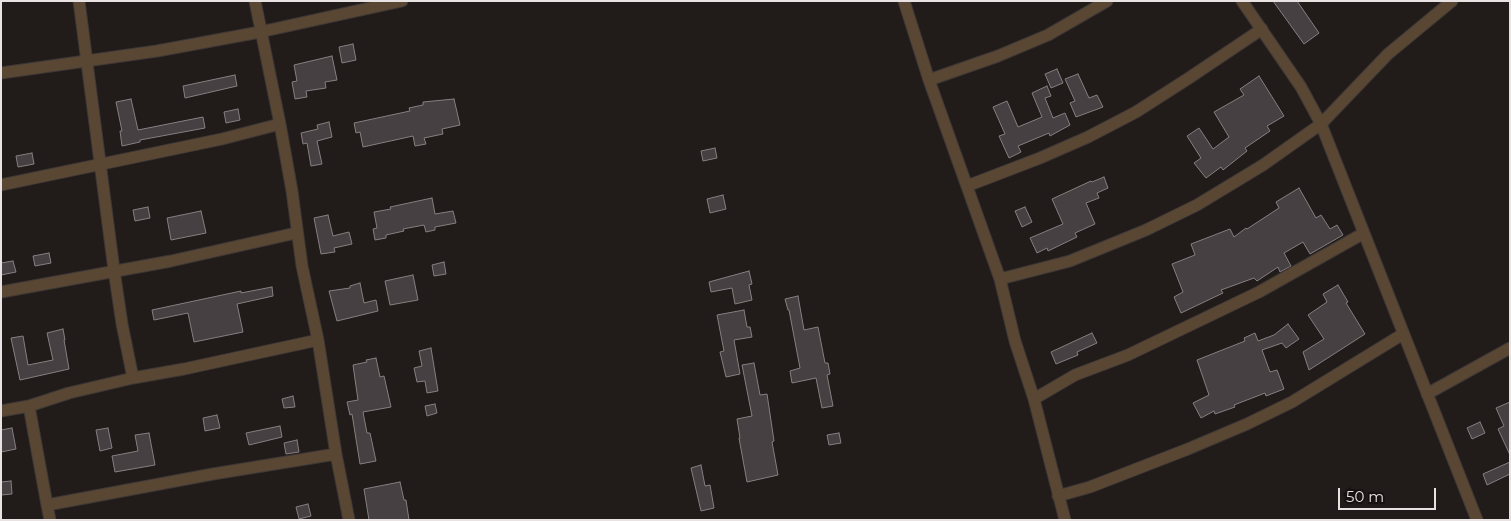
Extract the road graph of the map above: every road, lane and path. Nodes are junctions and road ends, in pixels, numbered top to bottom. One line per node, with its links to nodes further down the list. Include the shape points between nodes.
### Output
1 (79, 1): 10 (street)
2 (254, 1): 9 (street)
3 (402, 1): 9 (street)
4 (904, 1): 12 (street)
5 (1107, 1): 12 (street, via 1048,35)
6 (1242, 1): 8 (street)
7 (1452, 1): 14 (street, via 1388,54)
8 (1262, 29): 14 (street, via 1301,87); 17 (street, via 1136,112 1040,158)
9 (260, 32): 10 (street); 13 (street)
10 (87, 62): 11 (street); 15 (street)
11 (1, 73)
12 (929, 80): 17 (street)
13 (280, 124): 15 (street); 18 (street)
14 (1321, 124): 19 (street); 21 (street, via 1263,165 1146,230 1070,261)
15 (100, 164): 16 (street); 20 (street)
16 (1, 185)
17 (967, 186): 21 (street)
18 (296, 233): 20 (street, via 171,261); 24 (street)
19 (1364, 233): 23 (street); 28 (street, via 1260,292 1128,355 1075,375)
20 (114, 270): 22 (street); 26 (street)
21 (1000, 279): 28 (street)
22 (1, 292)
23 (1403, 334): 27 (street); 32 (street, via 1292,402 1247,424 1090,487)
24 (318, 340): 26 (street); 31 (street)
25 (1510, 348): 27 (street)
26 (133, 378): 29 (street)
27 (1427, 394): 37 (street)
28 (1034, 399): 32 (street)
29 (29, 406): 30 (street); 33 (street)
30 (1, 411)
31 (336, 454): 33 (street); 35 (street)
32 (1058, 496): 36 (street)
33 (47, 505): 34 (street)
34 (50, 520)
35 (349, 520)
36 (1065, 520)
37 (1477, 520)

